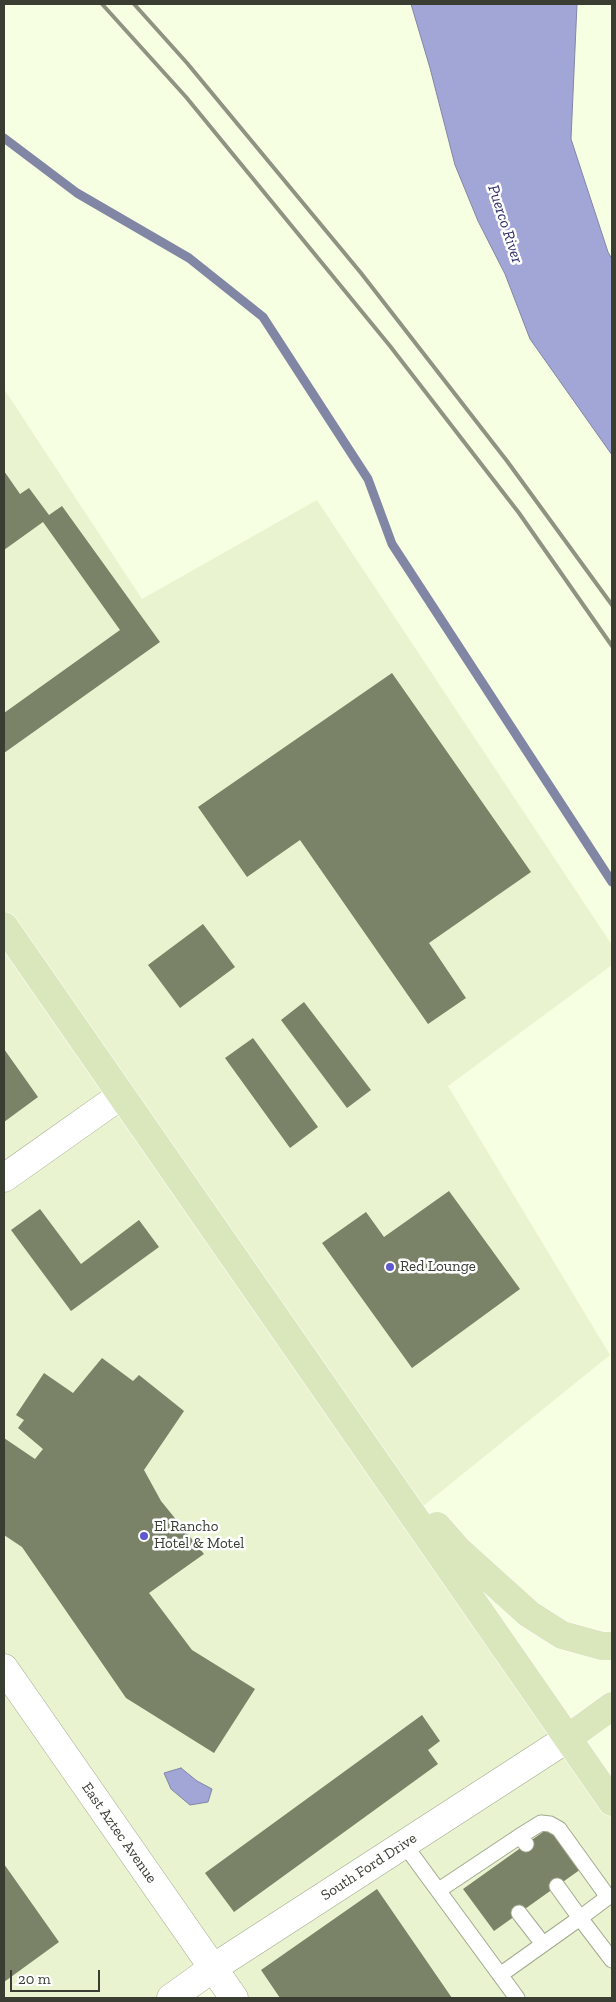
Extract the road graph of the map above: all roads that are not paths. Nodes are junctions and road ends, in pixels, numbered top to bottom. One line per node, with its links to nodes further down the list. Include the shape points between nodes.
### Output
1 (4, 926): 2 (main road)
2 (120, 1096): 3 (main road); 4 (main road)
3 (4, 1178)
4 (351, 1428): 5 (main road, via 458,1550 529,1614 562,1635); 8 (main road)
5 (612, 1646)
6 (4, 1668): 17 (main road, East Aztec Avenue)
7 (612, 1706): 8 (main road)
8 (568, 1738): 9 (main road); 10 (main road, South Ford Drive)
9 (612, 1802)
10 (404, 1844): 12 (lane); 17 (main road, South Ford Drive)
11 (557, 1886): 14 (lane)
12 (439, 1890): 14 (lane, via 485,1866 541,1824 550,1824 559,1829 608,1898); 18 (lane)
13 (519, 1913): 15 (lane)
14 (580, 1918): 15 (lane); 16 (lane)
15 (543, 1944): 18 (lane)
16 (612, 1960)
17 (213, 1968): 19 (main road, South Ford Drive); 20 (main road, East Aztec Avenue)
18 (500, 1975): 21 (lane)
19 (172, 1998)
20 (234, 1998)
21 (517, 1998)

